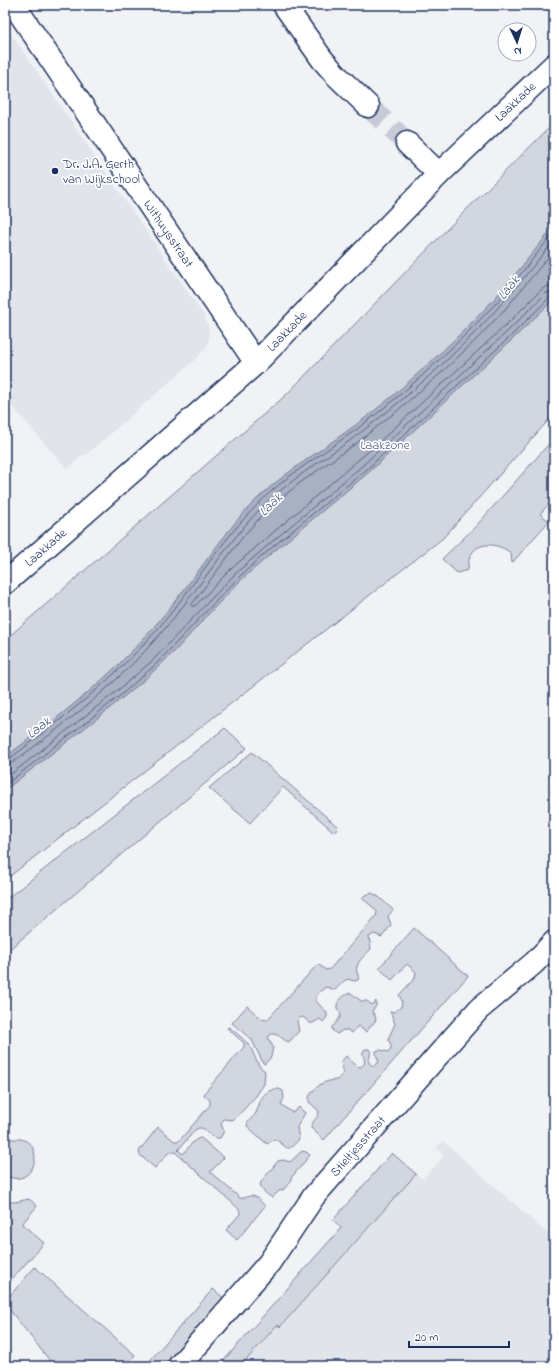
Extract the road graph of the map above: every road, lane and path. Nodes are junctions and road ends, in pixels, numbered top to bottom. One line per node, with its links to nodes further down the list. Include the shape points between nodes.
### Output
1 (14, 5): 7 (street, Withuysstraat)
2 (284, 5): 4 (street, via 322,59)
3 (554, 65): 6 (street, Laakkade)
4 (368, 106)
5 (406, 143): 6 (street)
6 (439, 174): 7 (street, Laakkade)
7 (256, 363): 8 (street, Laakkade)
8 (5, 583)
9 (554, 942): 10 (street, Stieltjesstraat, via 480,1010 437,1056 314,1196 276,1255)
10 (179, 1366)

